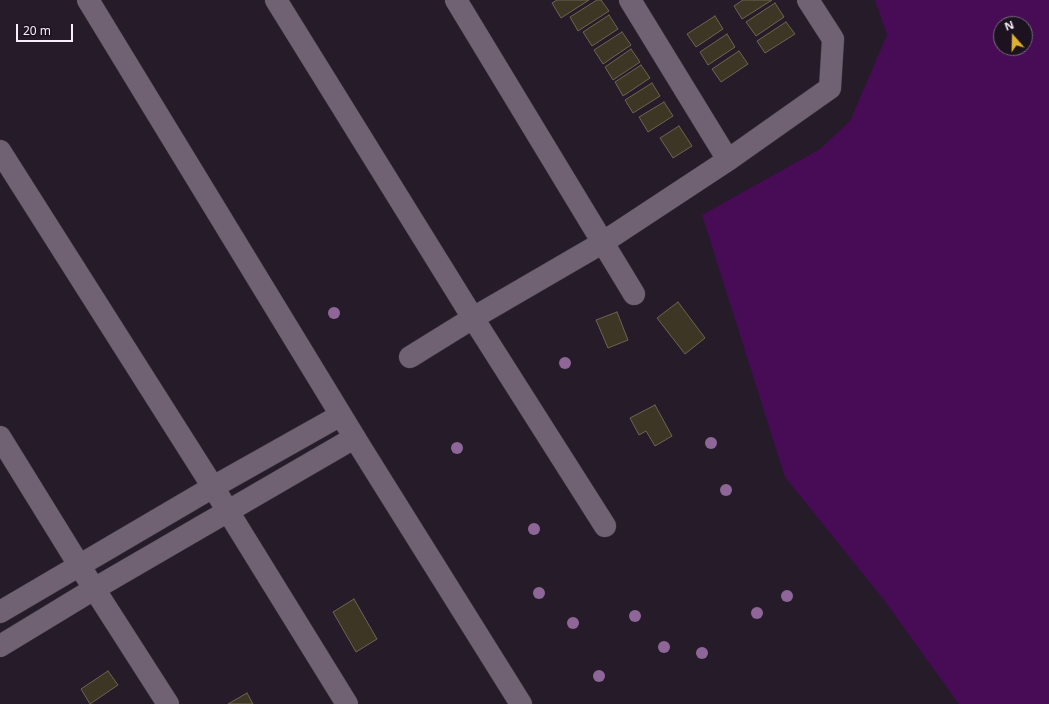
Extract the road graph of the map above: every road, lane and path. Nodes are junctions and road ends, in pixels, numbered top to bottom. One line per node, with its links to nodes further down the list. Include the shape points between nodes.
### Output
1 (88, 0): 12 (street)
2 (276, 0): 10 (street)
3 (456, 0): 8 (street)
4 (630, 0): 7 (street)
5 (808, 0): 7 (street, via 833,39 830,88)
6 (0, 150): 15 (street)
7 (728, 160): 8 (street)
8 (602, 243): 9 (street); 10 (street)
9 (634, 294)
10 (473, 318): 11 (street); 17 (street)
11 (410, 357)
12 (341, 415): 14 (street); 15 (street)
13 (0, 437): 18 (street)
14 (354, 438): 16 (street); 24 (street)
15 (213, 487): 16 (street); 18 (street)
16 (227, 511): 19 (street); 23 (street)
17 (606, 526)
18 (79, 565): 19 (street); 20 (street)
19 (94, 589): 21 (street); 22 (street)
20 (0, 612)
21 (0, 646)
22 (168, 704)
23 (347, 704)
24 (521, 704)

